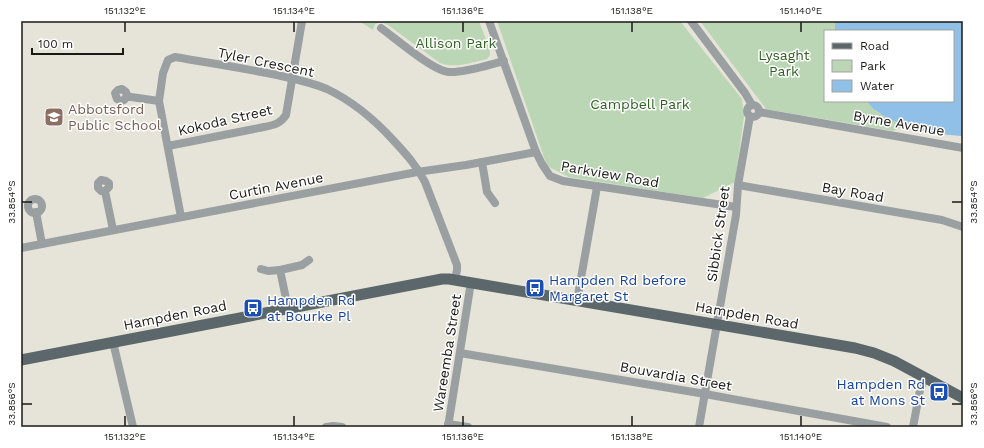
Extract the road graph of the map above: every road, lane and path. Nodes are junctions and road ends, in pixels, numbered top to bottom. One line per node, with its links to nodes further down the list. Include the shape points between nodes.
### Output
1 (302, 21): 6 (street, Kokoda Street)
2 (489, 21): 5 (street, Parkview Road)
3 (691, 21): 9 (street)
4 (381, 28): 5 (street, via 436,68 447,72)
5 (504, 61): 14 (street, Parkview Road)
6 (292, 79): 8 (street, Tyler Crescent, via 175,57 168,60 165,67); 12 (street, Kokoda Street, via 286,115 277,124); 16 (street, Tyler Crescent, via 322,87 349,102 379,125)
7 (127, 96): 8 (street)
8 (159, 101): 12 (street, Tyler Crescent)
9 (752, 105): 10 (street, via 758,106); 11 (street, via 747,111)
10 (759, 112): 11 (street, via 755,117); 13 (street, Byrne Avenue)
11 (750, 116): 17 (street, Sibbick Street)
12 (168, 146): 23 (street, Tyler Crescent)
13 (963, 148)
14 (536, 152): 15 (street, Curtin Avenue); 18 (street, Parkview Road, via 550,176)
15 (482, 162): 16 (street, Curtin Avenue); 20 (street, via 487,192)
16 (420, 172): 23 (street, Curtin Avenue); 31 (street, Tyler Crescent, via 457,265)
17 (738, 185): 21 (street, Sibbick Street); 24 (street, Bay Road, via 942,220)
18 (597, 187): 21 (street, Parkview Road); 33 (street)
19 (105, 191): 25 (street)
20 (495, 203)
21 (736, 207): 35 (street, Sibbick Street)
22 (36, 212): 26 (street)
23 (181, 217): 25 (street, Curtin Avenue)
24 (963, 227)
25 (113, 230): 26 (street, Curtin Avenue)
26 (42, 244): 27 (street, Curtin Avenue)
27 (21, 248)
28 (309, 260): 30 (street, via 302,265)
29 (260, 269): 30 (street)
30 (280, 270): 34 (street)
31 (455, 280): 32 (main road, Hampden Road); 34 (main road, Hampden Road, via 442,279)
32 (471, 282): 33 (main road, Hampden Road); 37 (street, Wareemba Street)
33 (577, 301): 35 (main road, Hampden Road)
34 (288, 308): 36 (main road, Hampden Road)
35 (717, 325): 39 (main road, Hampden Road, via 862,350 894,361); 40 (street, Sibbick Street)
36 (113, 342): 38 (main road, Hampden Road); 43 (street)
37 (460, 353): 40 (street, Bouvardia Street); 42 (street, Wareemba Street)
38 (21, 360)
39 (925, 378): 41 (main road, Hampden Road); 49 (street, via 920,390)
40 (705, 394): 47 (street, Sibbick Street); 48 (street, Bouvardia Street)
41 (963, 398)
42 (448, 425): 46 (street)
43 (133, 427)
44 (326, 427): 45 (street)
45 (342, 427)
46 (468, 427)
47 (699, 427)
48 (887, 427)
49 (913, 427)

